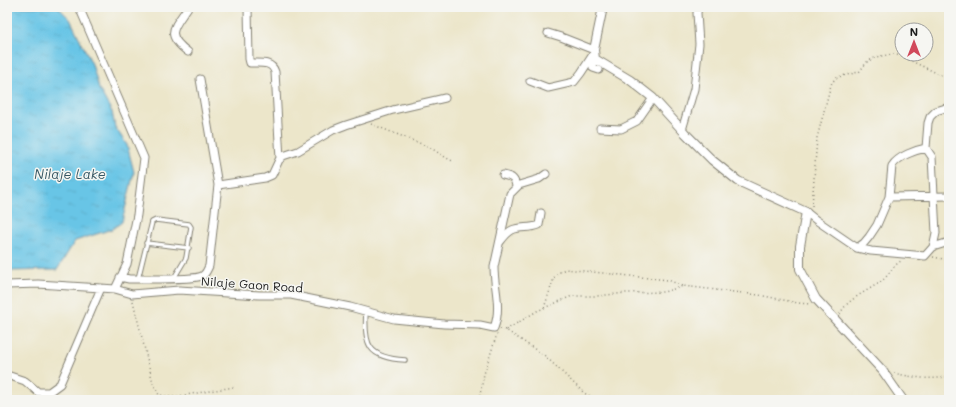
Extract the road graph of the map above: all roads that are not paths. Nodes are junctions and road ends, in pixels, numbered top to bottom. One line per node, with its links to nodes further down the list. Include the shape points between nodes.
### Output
1 (79, 7): 34 (street, via 144,158 137,215 127,264)
2 (188, 7): 7 (street, via 173,30 175,40)
3 (248, 7): 18 (street, via 250,62 274,67)
4 (603, 7): 8 (street)
5 (698, 7): 16 (street, via 699,44 694,89)
6 (548, 33): 8 (street, via 562,37)
7 (188, 52)
8 (594, 54): 9 (street, via 593,68); 11 (street, via 574,82 548,88); 13 (street)
9 (599, 70)
10 (200, 79): 21 (street)
11 (530, 81)
12 (445, 98): 18 (street, via 393,110 346,125)
13 (653, 98): 15 (street, via 637,121 621,129); 16 (street)
14 (949, 107): 17 (street, via 936,111 930,117)
15 (600, 128)
16 (682, 130): 27 (street, via 738,181)
17 (926, 148): 24 (street, via 894,162); 25 (street, via 932,157)
18 (280, 159): 21 (street, via 272,175 265,178)
19 (503, 174): 22 (street, via 515,180)
20 (546, 174): 22 (street)
21 (218, 185): 36 (street, via 209,266 201,277)
22 (516, 187): 28 (street, via 510,194)
23 (949, 196): 25 (street)
24 (889, 197): 25 (street); 33 (street, via 877,225 864,243)
25 (934, 197): 31 (street, via 936,233)
26 (541, 213): 28 (street, via 539,225 511,230)
27 (808, 214): 33 (street); 47 (street, via 800,246 800,269 816,299 882,370)
28 (500, 242): 42 (street, Nilaje Gaon Road, via 494,266 498,304 496,328 394,319)
29 (949, 242): 31 (street)
30 (146, 243): 32 (lane); 32 (lane, via 152,222 156,220 189,224); 37 (lane)
31 (933, 247): 33 (street, via 925,256)
32 (189, 248): 35 (lane)
33 (857, 248)
34 (120, 277): 37 (street); 40 (street)
35 (174, 278): 36 (street); 37 (street)
36 (184, 278): 41 (street)
37 (138, 279)
38 (7, 285): 39 (street, Nilaje Gaon Road)
39 (101, 288): 40 (street, Nilaje Gaon Road); 45 (street, via 60,384 50,392)
40 (115, 289): 41 (street, Nilaje Gaon Road, via 132,294)
41 (182, 290): 42 (street, Nilaje Gaon Road, via 291,295)
42 (366, 312): 43 (lane, via 368,345 380,356)
43 (405, 360)
44 (7, 375): 45 (street, via 25,381 38,392)
45 (45, 392): 46 (street)
46 (43, 400)
47 (903, 400)

